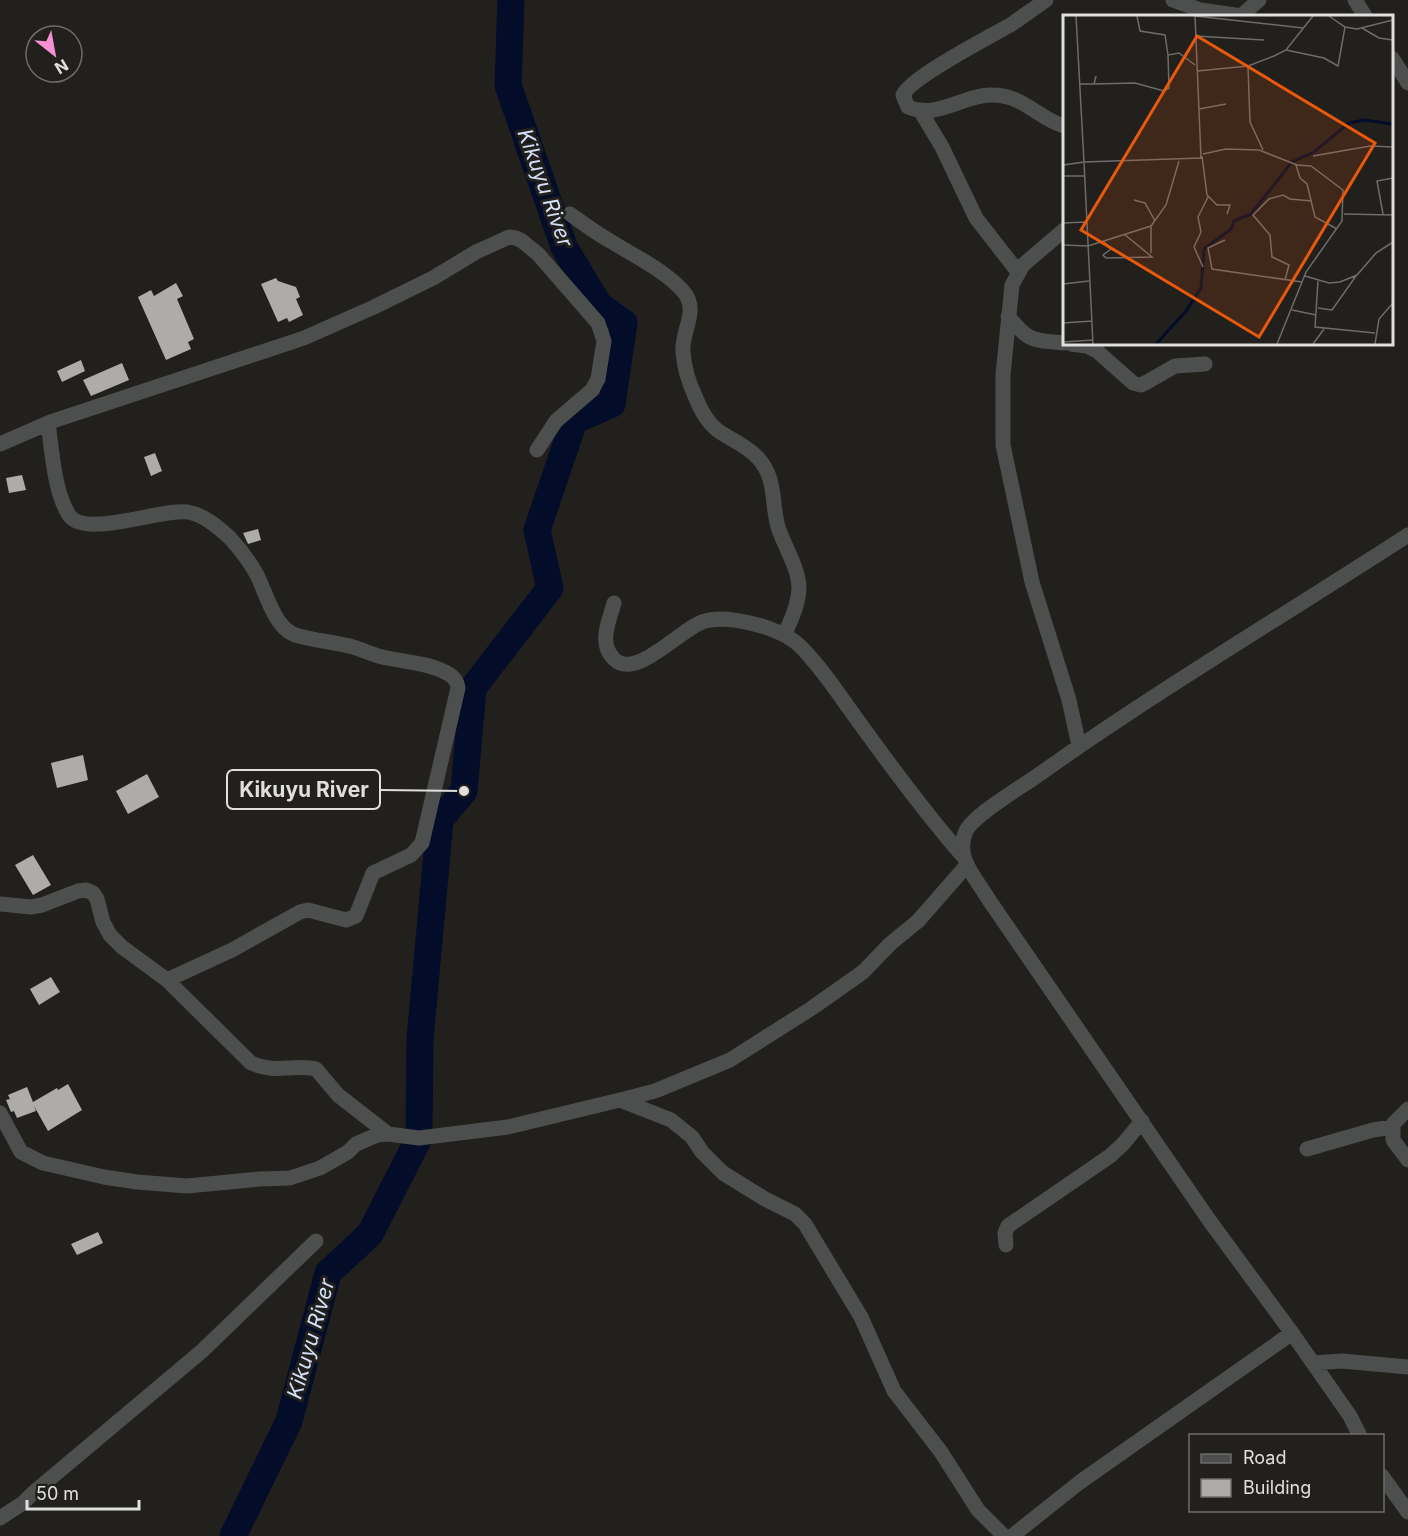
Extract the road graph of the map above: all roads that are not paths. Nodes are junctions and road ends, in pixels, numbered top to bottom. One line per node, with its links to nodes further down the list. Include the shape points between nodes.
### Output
1 (1046, 0): 8 (street, via 906,89 903,95 908,107)
2 (1173, 0): 5 (street, via 1200,10)
3 (1259, 0): 6 (street)
4 (1355, 0): 7 (street)
5 (1234, 15)
6 (1242, 15)
7 (1364, 15)
8 (921, 112): 9 (street, via 992,95 1026,104); 12 (street, via 976,218)
9 (1063, 126)
10 (570, 214): 22 (street, via 665,276 688,298 691,309 683,352 702,414 716,429 747,447 760,460 774,489 777,524 799,587)
11 (1063, 232): 12 (street)
12 (1018, 272): 13 (street)
13 (1008, 316): 14 (street, via 1025,336); 23 (street, via 1003,375 1004,445 1032,582 1069,700)
14 (1063, 343)
15 (1079, 345): 16 (street, via 1096,351 1133,383 1141,385 1175,366)
16 (1205, 364)
17 (48, 423): 18 (street); 19 (street, via 304,338 433,278 509,237 522,241 538,254 598,323 604,342 598,379 592,390 556,421); 26 (street, via 63,504 76,522 112,523 175,511 202,516 245,556 276,617 290,634 444,671 454,678 458,688 422,843 411,855 373,873 356,916 346,920 308,910 300,912)
18 (0, 444)
19 (537, 450)
20 (1408, 536): 23 (street)
21 (614, 603): 22 (street, via 605,641 607,651 617,662 629,665 641,662 705,621 725,619)
22 (784, 634): 24 (street, via 812,659)
23 (1079, 746): 24 (street, via 982,814 968,828 962,843)
24 (965, 860): 27 (street, via 918,921 863,972 812,1008 730,1060 654,1091); 30 (street)
25 (0, 904): 26 (street, via 31,907 78,891 93,893 110,935)
26 (167, 980): 32 (street, via 251,1063 263,1068 316,1069 338,1095)
27 (620, 1100): 32 (street, via 508,1127 419,1138); 44 (street, via 671,1120 723,1173 795,1214 805,1224 861,1317 894,1391 941,1452 978,1510)
28 (1408, 1109): 31 (street)
29 (0, 1113): 32 (street, via 21,1152 43,1163 115,1179 187,1186 290,1178 320,1168 369,1138)
30 (1142, 1121): 36 (street, via 1110,1156 1008,1226); 37 (street)
31 (1393, 1127): 33 (street); 34 (street, via 1394,1140)
32 (388, 1134)
33 (1306, 1149)
34 (1408, 1160)
35 (316, 1241): 43 (street, via 202,1351 23,1503)
36 (1006, 1245)
37 (1292, 1333): 38 (street); 45 (street, via 1080,1482)
38 (1313, 1363): 39 (street, via 1342,1360); 40 (street)
39 (1408, 1367)
40 (1359, 1434)
41 (1384, 1477): 42 (street)
42 (1408, 1512)
43 (0, 1518)
44 (1004, 1536)
45 (1012, 1536)

